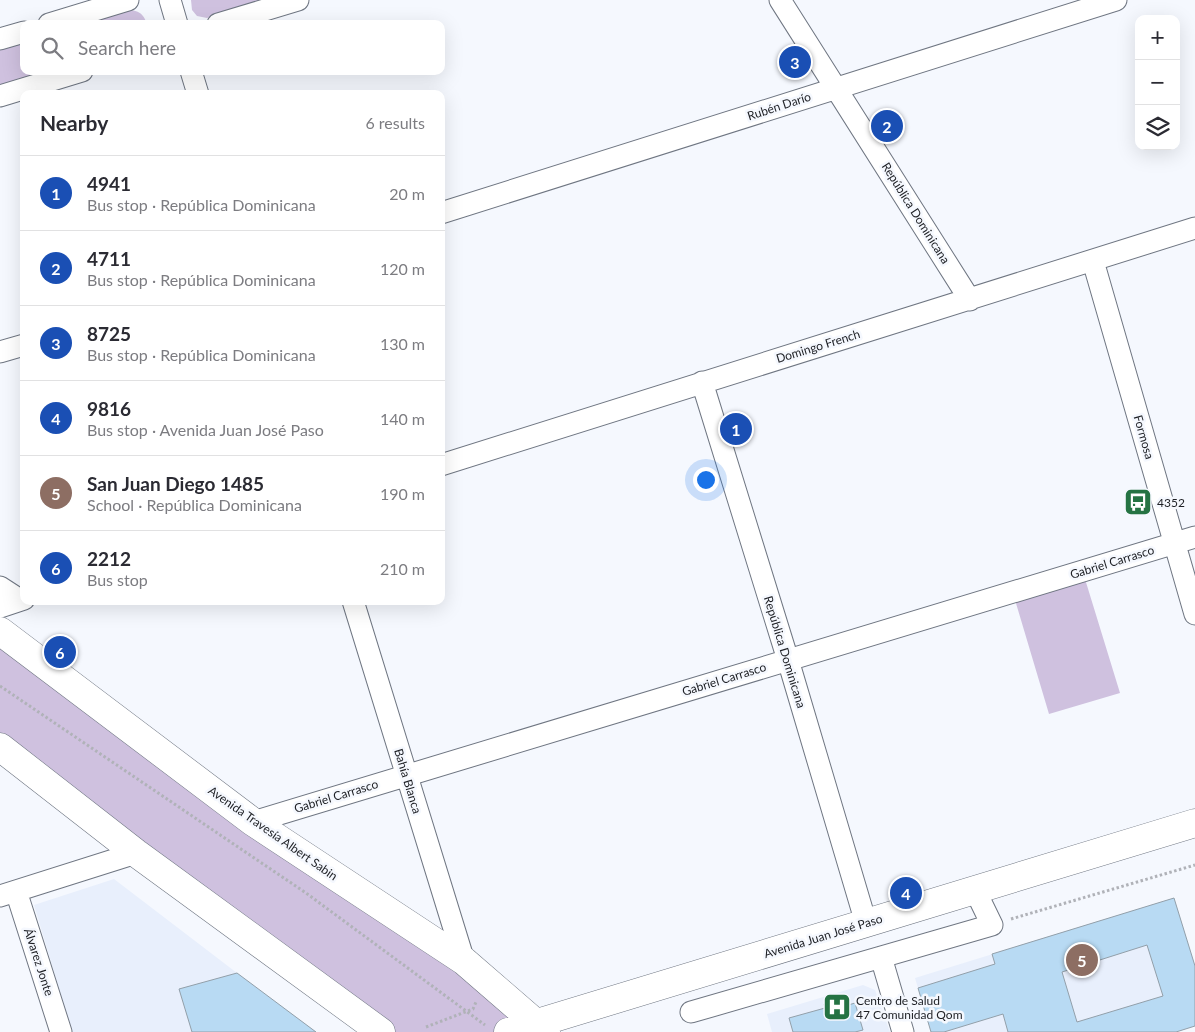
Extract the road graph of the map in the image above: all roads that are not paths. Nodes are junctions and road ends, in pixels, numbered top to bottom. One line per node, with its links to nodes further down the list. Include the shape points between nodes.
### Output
1 (128, 0): 6 (street)
2 (170, 0): 7 (street)
3 (298, 0): 8 (street)
4 (780, 0): 13 (street, República Dominicana)
5 (1116, 0): 13 (street, Rubén Darío)
6 (63, 20)
7 (176, 20)
8 (231, 20)
9 (20, 33): 10 (street)
10 (0, 39)
11 (69, 75): 15 (street)
12 (192, 75): 14 (street)
13 (837, 88): 16 (street, Rubén Darío); 19 (street, República Dominicana)
14 (197, 90)
15 (0, 96)
16 (445, 212)
17 (1195, 228): 18 (street, Domingo French)
18 (1093, 261): 19 (street, Domingo French); 25 (street, Formosa)
19 (970, 300): 22 (street, Domingo French)
20 (20, 345): 21 (street)
21 (0, 352)
22 (702, 382): 23 (street, Domingo French); 33 (street, República Dominicana)
23 (445, 464)
24 (1195, 537): 25 (street, Gabriel Carrasco)
25 (1174, 543): 31 (street, Formosa); 33 (street, Gabriel Carrasco)
26 (0, 587): 27 (street)
27 (20, 599)
28 (20, 601): 30 (street)
29 (354, 605): 35 (street, Bahía Blanca)
30 (0, 607)
31 (1195, 614)
32 (0, 631): 36 (main road, Avenida Travesía Albert Sabin)
33 (788, 660): 35 (street, Gabriel Carrasco); 41 (street, República Dominicana)
34 (0, 747): 38 (main road)
35 (406, 775): 36 (street, Gabriel Carrasco); 43 (street, Bahía Blanca)
36 (253, 822): 43 (main road, Avenida Travesía Albert Sabin)
37 (1195, 823): 39 (main road, Avenida Juan José Paso)
38 (136, 853): 40 (street); 48 (main road)
39 (975, 890): 41 (main road, Avenida Juan José Paso); 42 (street, via 992,925)
40 (8, 894): 47 (street, Álvarez Jonte)
41 (866, 923): 45 (main road, Avenida Juan José Paso)
42 (881, 957): 44 (street); 49 (street)
43 (464, 961): 45 (main road, Avenida Travesía Albert Sabin)
44 (692, 1012)
45 (541, 1028): 46 (main road, Avenida Juan José Paso)
46 (498, 1030)
47 (62, 1032)
48 (381, 1032)
49 (903, 1032)

